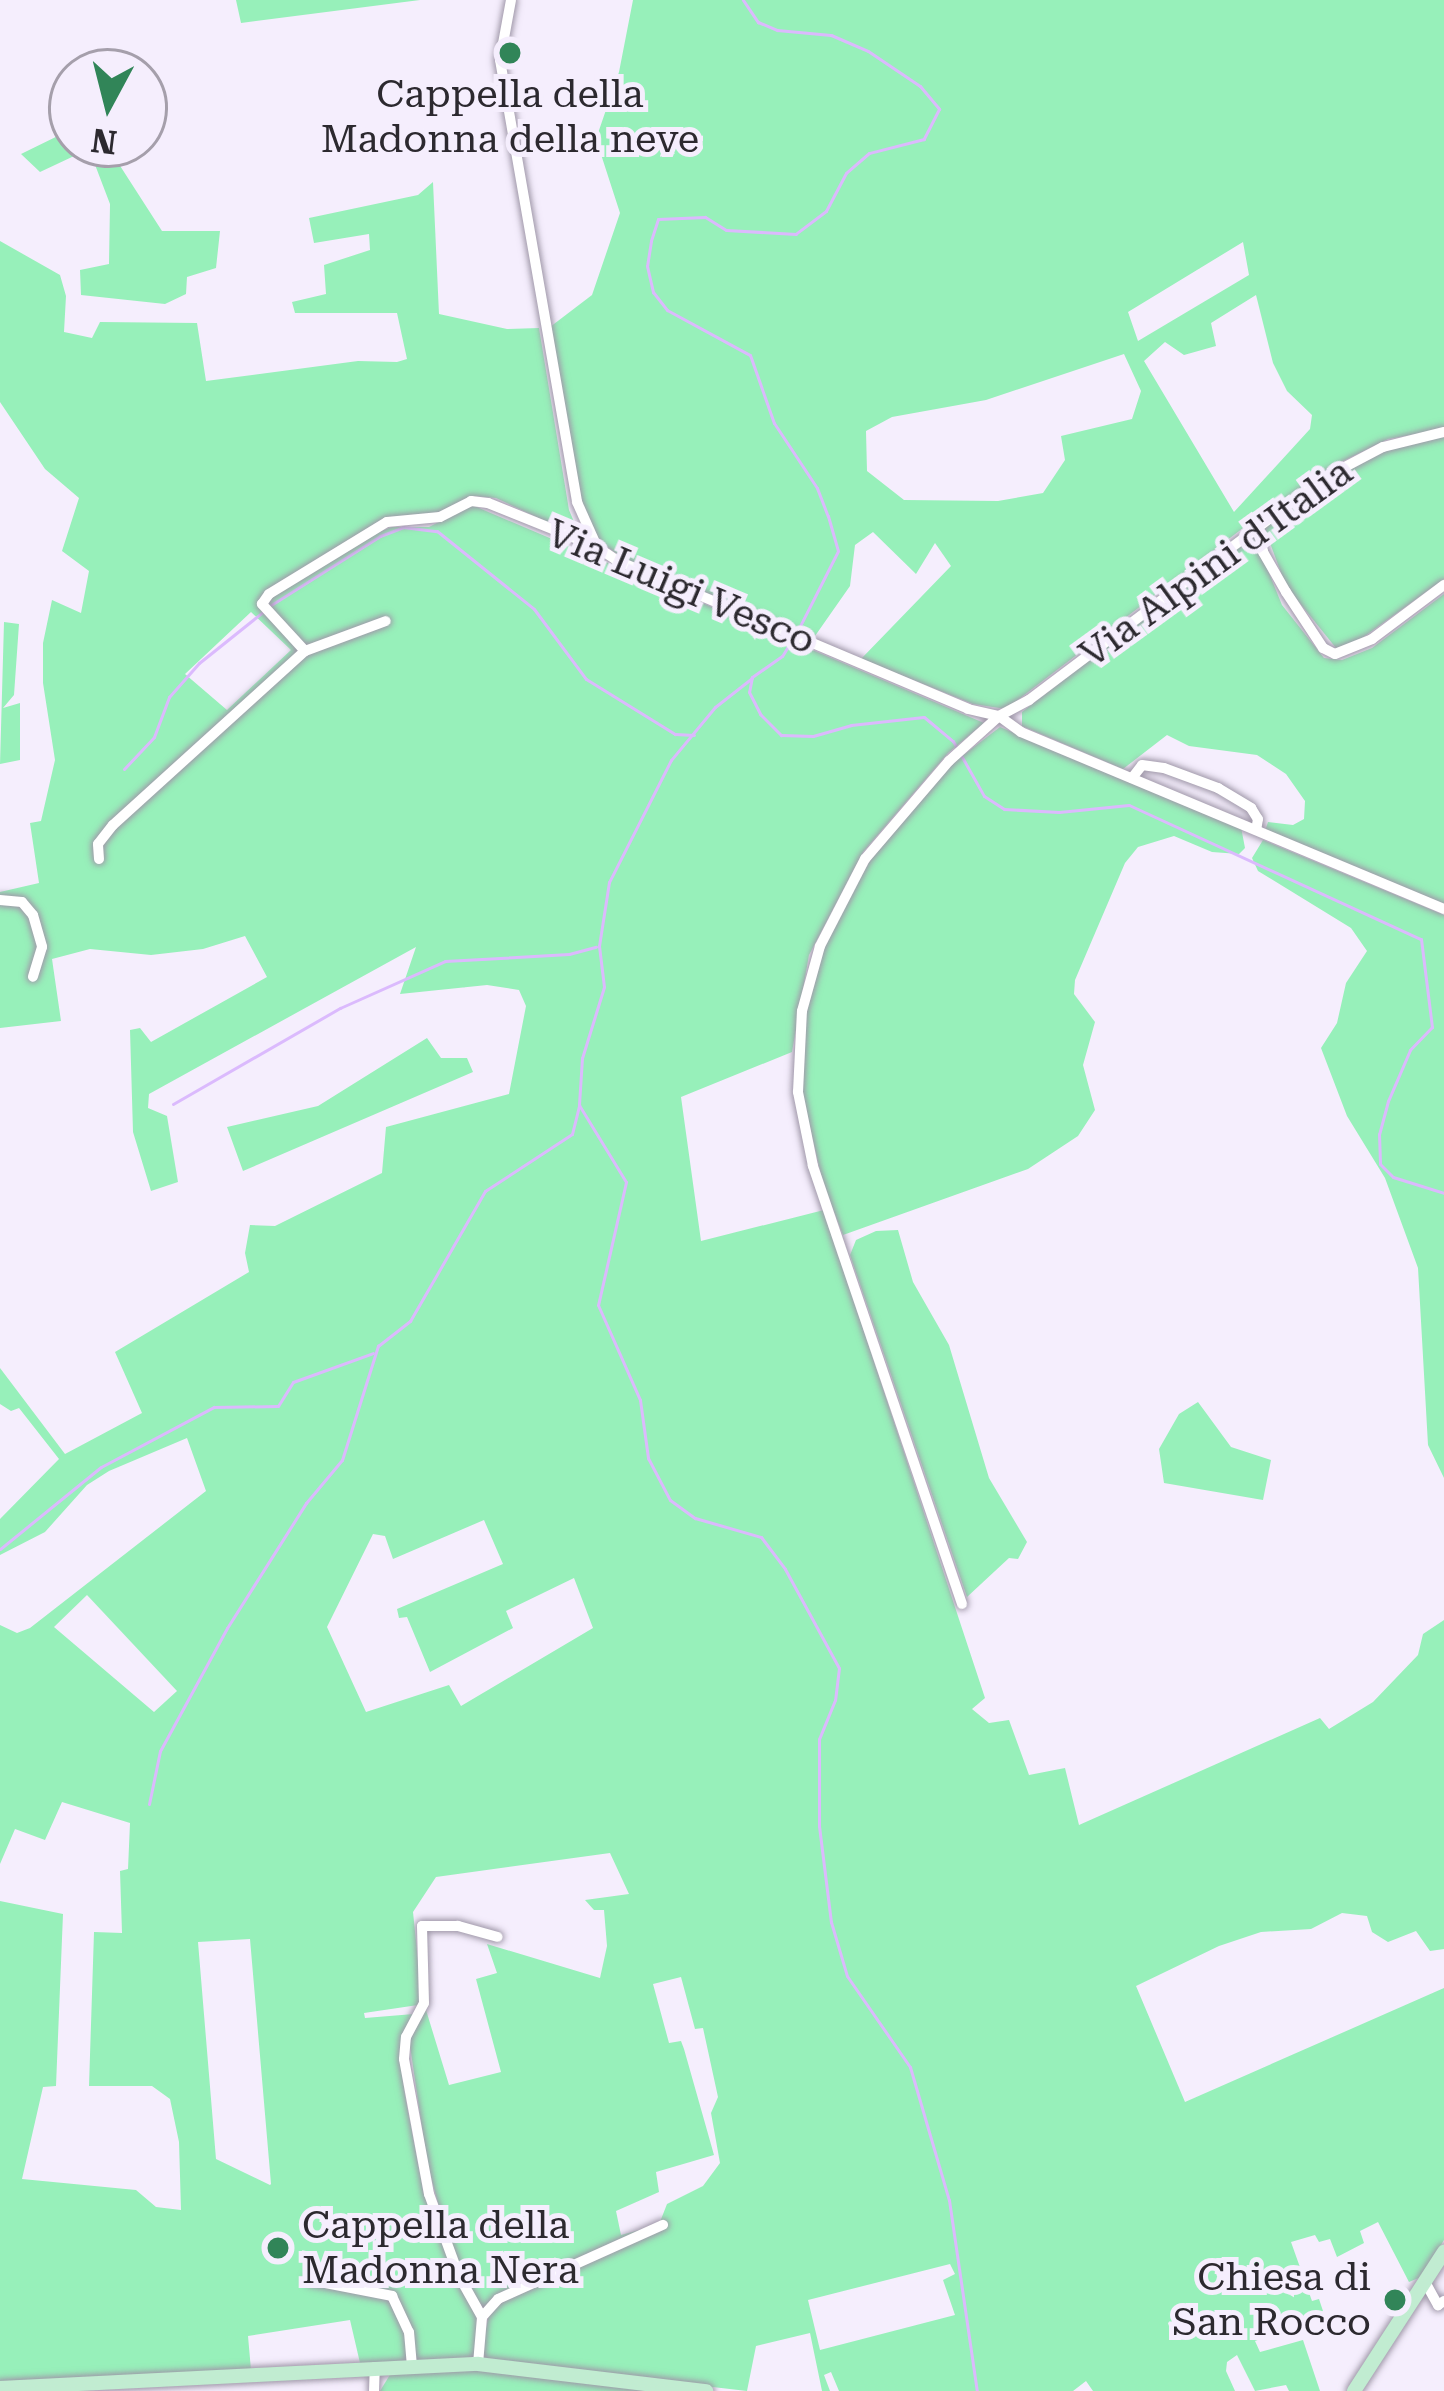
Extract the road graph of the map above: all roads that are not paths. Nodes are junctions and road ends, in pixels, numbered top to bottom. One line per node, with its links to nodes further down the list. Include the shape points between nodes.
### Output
1 (511, 0): 4 (street, via 500,59 577,502)
2 (1444, 432): 3 (street, Via Alpini d'Italia, via 1383,447)
3 (1257, 526): 5 (street, via 1286,592 1323,649 1335,654 1372,639); 8 (street, Via Alpini d'Italia)
4 (596, 547): 7 (street, Via Luigi Vesco, via 471,501 440,517 387,522 269,594 267,609); 8 (street, Via Luigi Vesco)
5 (1444, 585)
6 (386, 621): 7 (street)
7 (305, 651): 11 (street, via 113,825 98,844)
8 (999, 716): 9 (street, Via Luigi Vesco); 15 (street, Via Alpini d'Italia, via 865,860 820,946 802,1011 799,1092 813,1166)
9 (1132, 778): 10 (street, Via Luigi Vesco); 10 (street, via 1142,765 1218,788 1251,808)
10 (1256, 830): 13 (street, Via Luigi Vesco)
11 (99, 860)
12 (0, 900): 14 (street, via 22,902 33,915 42,947)
13 (1444, 910)
14 (33, 977)
15 (962, 1604)
16 (498, 1937): 22 (street, via 422,1926 424,2003 404,2059 429,2194)
17 (663, 2225): 22 (street, via 498,2299)
18 (1444, 2252): 20 (main road)
19 (310, 2280): 24 (street, via 392,2296 409,2332)
20 (1424, 2280): 21 (street, via 1438,2305); 30 (main road)
21 (1444, 2302)
22 (482, 2317): 23 (street)
23 (478, 2364): 24 (main road); 29 (main road)
24 (412, 2365): 25 (main road)
25 (375, 2367): 26 (main road); 28 (street)
26 (158, 2385): 27 (main road)
27 (0, 2388)
28 (374, 2391)
29 (706, 2391)
30 (1354, 2391)

